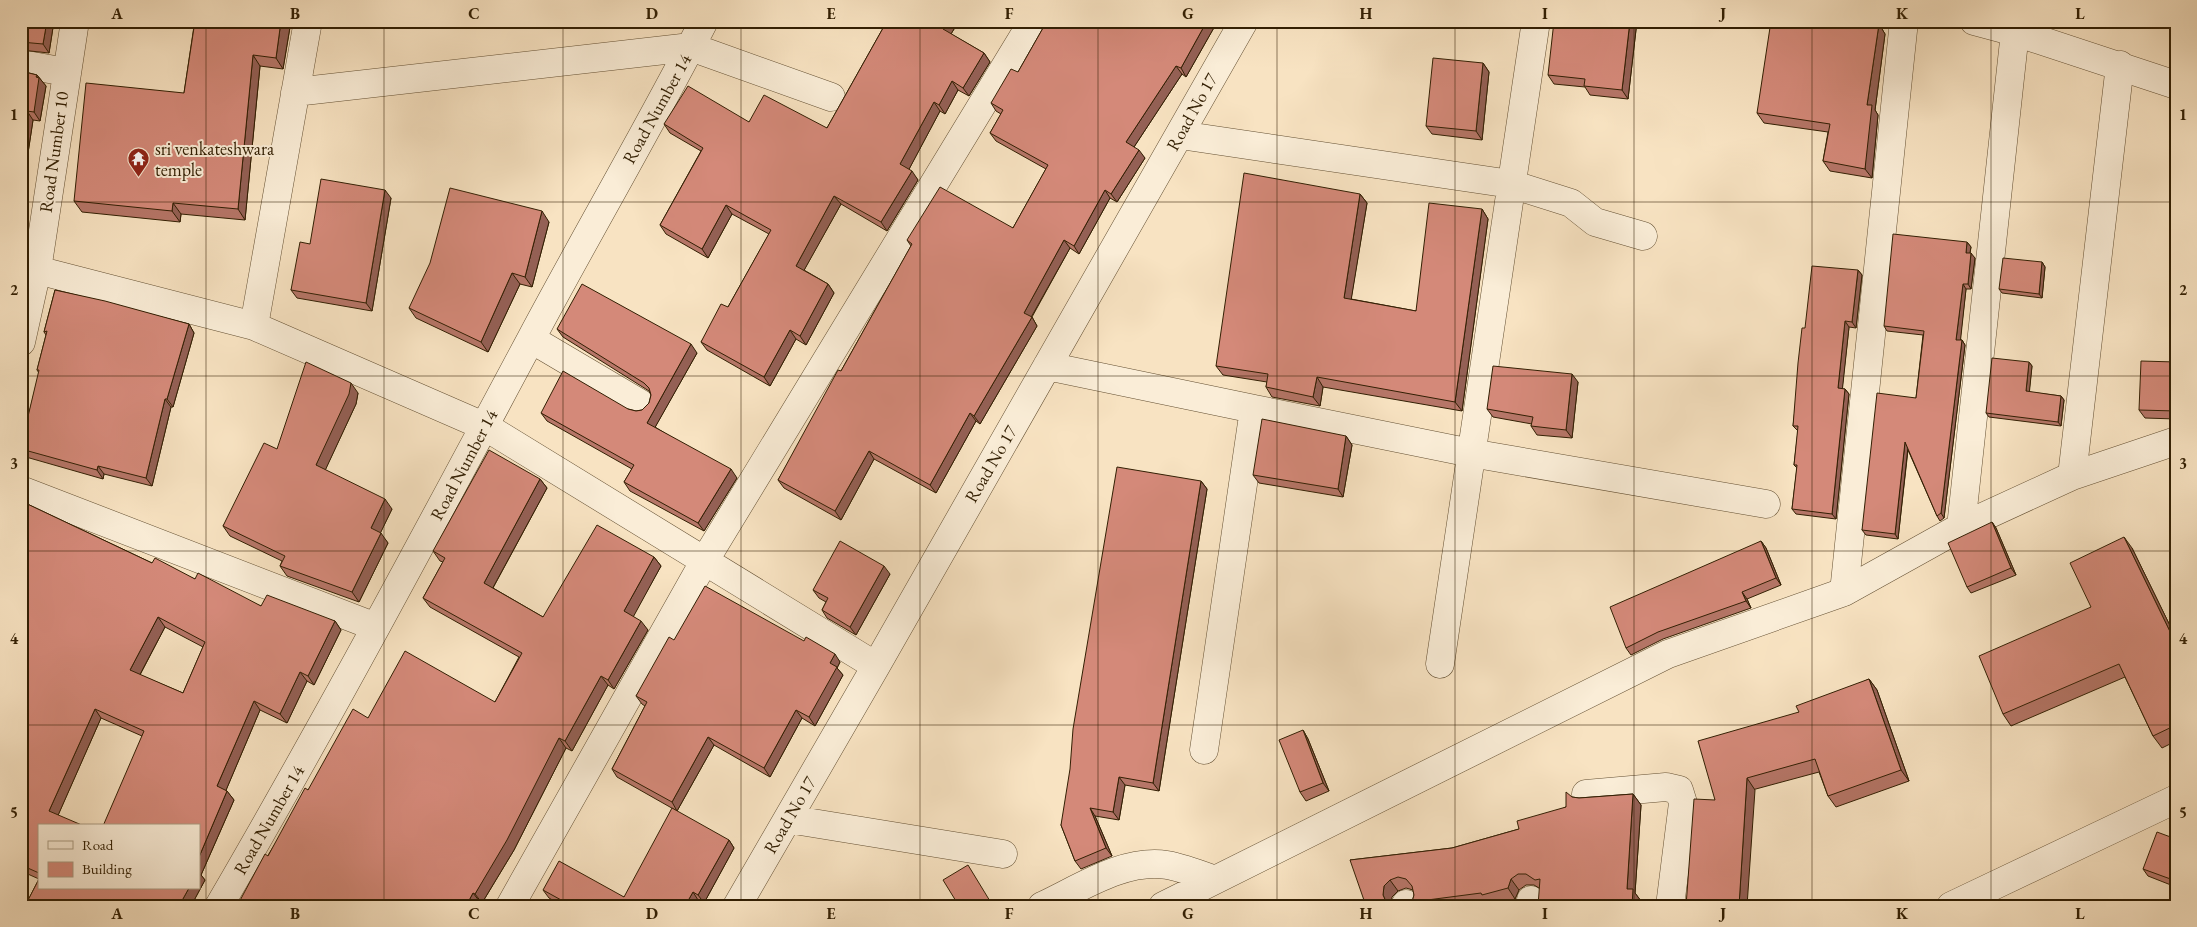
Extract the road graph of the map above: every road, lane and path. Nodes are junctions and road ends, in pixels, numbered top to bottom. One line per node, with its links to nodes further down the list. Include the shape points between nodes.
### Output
1 (75, 21): 13 (street, Road Number 10)
2 (308, 21): 15 (street)
3 (704, 21): 10 (street, Road Number 14)
4 (1033, 21): 34 (street)
5 (1244, 21): 17 (street, Road No 17)
6 (1536, 21): 18 (street)
7 (1904, 21): 35 (street)
8 (1974, 21): 9 (street)
9 (2015, 32): 12 (street); 33 (street)
10 (690, 47): 15 (street); 16 (street); 22 (street, Road Number 14)
11 (21, 64): 13 (street)
12 (2120, 65): 14 (street); 30 (street)
13 (66, 72): 20 (street, Road Number 10)
14 (2176, 85)
15 (295, 92): 21 (street)
16 (830, 97)
17 (1180, 135): 18 (street); 24 (street, Road No 17)
18 (1512, 184): 19 (street, via 1571,203 1595,222); 29 (street)
19 (1644, 236)
20 (29, 271): 21 (street); 23 (street, Road Number 10)
21 (254, 326): 27 (street)
22 (531, 339): 25 (street); 27 (street, Road Number 14)
23 (21, 342)
24 (1047, 366): 26 (street); 38 (street, Road No 17)
25 (641, 404)
26 (1254, 408): 29 (street); 39 (street)
27 (486, 426): 34 (street); 36 (street, Road Number 14)
28 (2176, 440): 30 (street)
29 (1471, 453): 32 (street); 37 (street)
30 (2072, 476): 33 (street)
31 (21, 490): 36 (street)
32 (1766, 504)
33 (1961, 527): 35 (street)
34 (705, 560): 38 (street); 46 (street)
35 (1844, 592): 44 (street, via 1668,654)
36 (376, 627): 45 (street, Road Number 14)
37 (1440, 664)
38 (876, 666): 42 (street, Road No 17)
39 (1204, 750)
40 (1586, 794): 50 (street, via 1666,786 1679,790 1683,802)
41 (2176, 799): 51 (street)
42 (788, 819): 43 (street); 47 (street, Road No 17)
43 (1002, 854)
44 (1215, 880): 48 (street, via 1166,865 1141,865 1117,871); 49 (street)
45 (219, 906)
46 (510, 906)
47 (737, 906)
48 (1042, 906)
49 (1163, 906)
50 (1670, 906)
51 (1951, 906)

